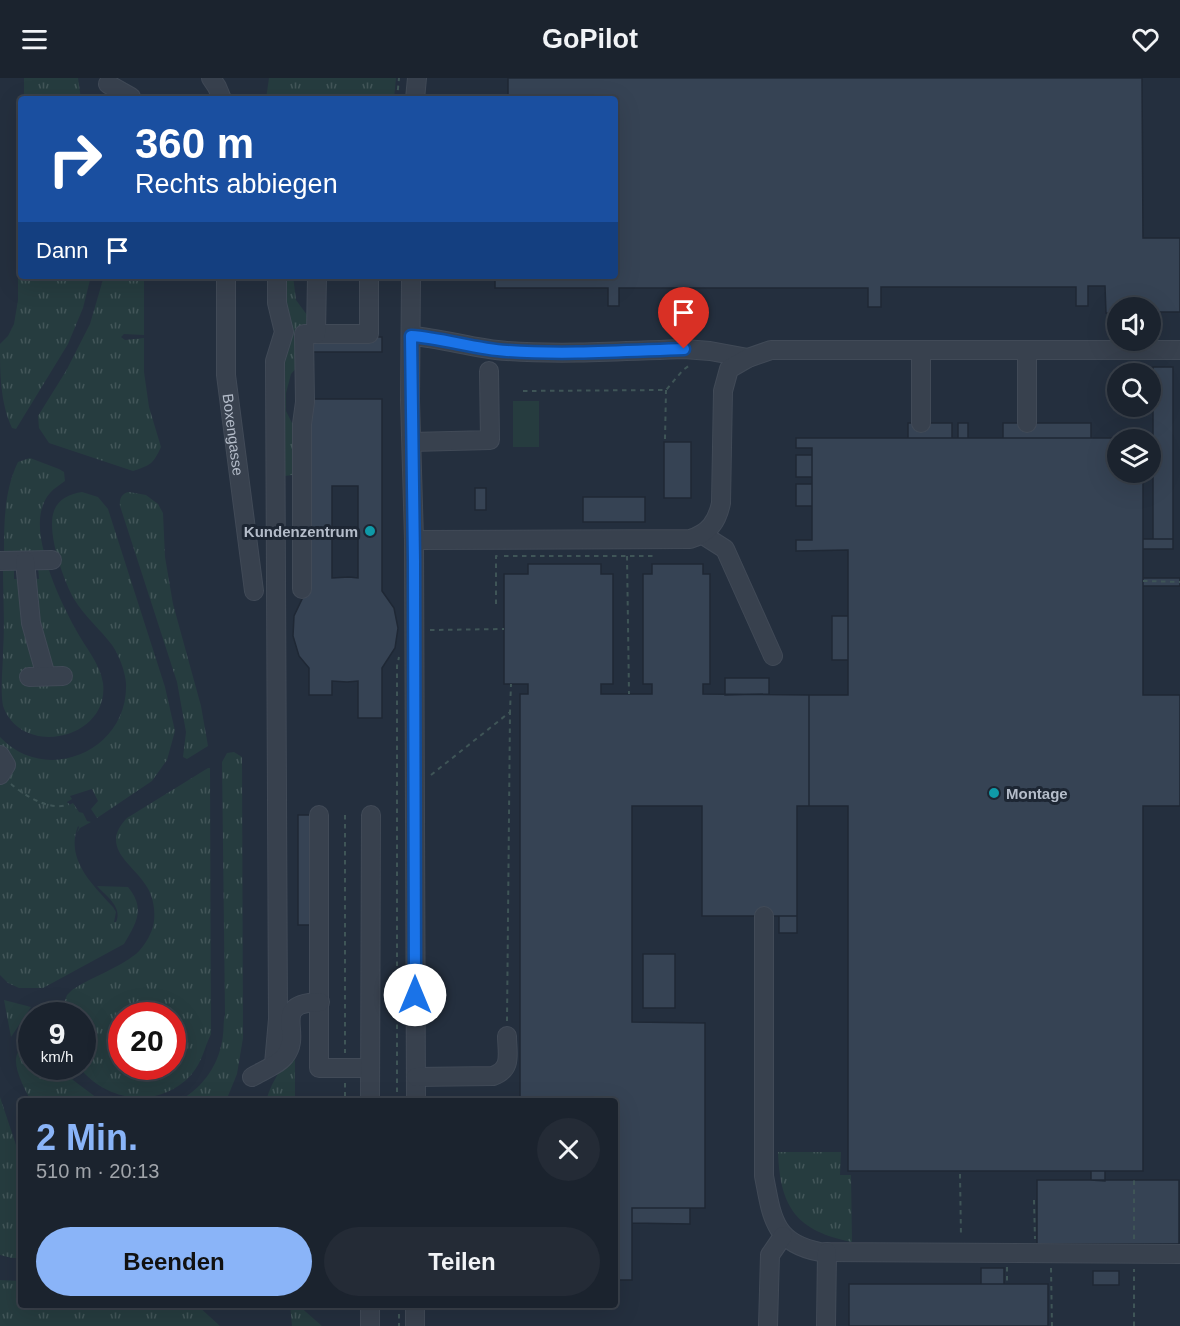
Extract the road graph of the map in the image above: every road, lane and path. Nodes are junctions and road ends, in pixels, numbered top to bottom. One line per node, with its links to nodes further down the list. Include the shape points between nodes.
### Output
1 (211, 78): 6 (lane)
2 (399, 78): 7 (path)
3 (417, 78): 8 (lane)
4 (108, 84): 5 (lane)
5 (129, 96)
6 (221, 96)
7 (398, 96)
8 (415, 96)
9 (226, 279): 40 (lane, Boxengasse, via 226,375)
10 (277, 279): 35 (lane, via 277,303 284,332 275,361)
11 (317, 279): 14 (lane)
12 (369, 279): 14 (lane, via 369,334)
13 (411, 279): 15 (lane)
14 (316, 334): 36 (lane, via 304,334)
15 (411, 336): 18 (lane, via 507,351); 27 (lane)
16 (1027, 350): 17 (lane); 19 (lane); 25 (lane)
17 (1180, 350)
18 (710, 351): 20 (lane); 22 (path, via 683,370)
19 (921, 351): 20 (lane, via 771,350); 24 (lane)
20 (748, 358): 28 (lane, via 729,369 723,391 721,503 718,516)
21 (489, 371): 27 (lane, via 490,440)
22 (666, 390): 23 (path); 26 (path)
23 (523, 391)
24 (921, 423)
25 (1027, 423)
26 (665, 439)
27 (411, 442): 30 (lane)
28 (703, 535): 29 (lane); 42 (lane, via 725,549)
29 (654, 539): 30 (lane); 31 (path, via 655,556)
30 (414, 540): 49 (lane)
31 (627, 556): 41 (path, via 496,556); 45 (path)
32 (52, 560): 34 (lane)
33 (0, 561): 34 (lane)
34 (25, 561): 43 (lane, via 31,623)
35 (276, 563): 36 (lane); 58 (lane, via 278,1020)
36 (302, 563): 39 (lane)
37 (1143, 582): 38 (path)
38 (1180, 582)
39 (302, 589)
40 (254, 591)
41 (496, 604)
42 (773, 656)
43 (46, 676)
44 (511, 684): 46 (path)
45 (628, 694)
46 (510, 712): 49 (path); 57 (path)
47 (0, 755): 48 (lane, via 6,765)
48 (5, 779): 51 (path, via 33,798 49,804)
49 (414, 788): 50 (path); 62 (lane)
50 (396, 803)
51 (69, 804)
52 (319, 815): 56 (lane)
53 (345, 815): 59 (path)
54 (371, 815): 60 (lane)
55 (764, 916): 66 (lane, via 764,1176 770,1209)
56 (320, 1002): 58 (lane, via 296,1006 292,1012 290,1048); 59 (lane, via 319,1068)
57 (507, 1036): 62 (lane, via 507,1064 502,1073)
58 (274, 1064): 61 (lane)
59 (345, 1068): 60 (lane); 63 (path)
60 (370, 1068): 64 (lane)
61 (252, 1077)
62 (416, 1077): 65 (lane)
63 (345, 1098)
64 (370, 1098)
65 (416, 1098)
66 (783, 1236): 67 (lane, via 810,1250); 78 (lane, via 770,1255)
67 (827, 1252): 68 (lane); 79 (lane)
68 (1180, 1254)
69 (1007, 1265): 71 (path)
70 (1044, 1266): 80 (path, via 1052,1266)
71 (1007, 1282)
72 (370, 1308): 75 (lane)
73 (399, 1308): 76 (path)
74 (415, 1308): 77 (lane)
75 (370, 1326)
76 (399, 1326)
77 (415, 1326)
78 (768, 1326)
79 (826, 1326)
80 (1052, 1326)

